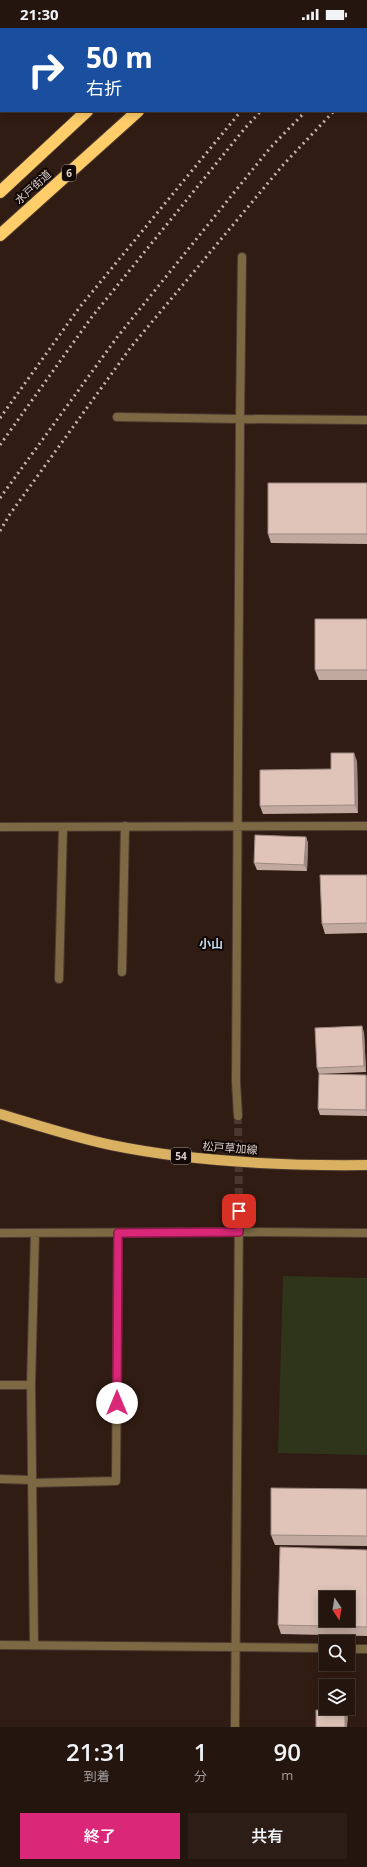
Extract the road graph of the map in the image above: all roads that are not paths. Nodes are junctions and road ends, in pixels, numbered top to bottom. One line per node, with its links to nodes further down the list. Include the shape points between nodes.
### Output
1 (86, 112): 3 (highway, 水戸街道)
2 (137, 112): 4 (highway, 水戸街道 / 6)
3 (0, 192)
4 (0, 235)
5 (242, 258): 7 (street)
6 (116, 417): 7 (street)
7 (240, 419): 8 (street); 9 (street)
8 (367, 420)
9 (238, 825): 10 (street); 11 (street); 17 (street)
10 (125, 826): 13 (street); 14 (street)
11 (367, 826)
12 (0, 827): 13 (street)
13 (63, 827): 15 (street)
14 (122, 972)
15 (59, 979)
16 (0, 1114): 18 (main road, 松戸草加線 / 54, via 111,1145 188,1157)
17 (238, 1116)
18 (367, 1165)
19 (239, 1211): 20 (street)
20 (239, 1232): 23 (street); 24 (street); 31 (street)
21 (0, 1233): 22 (street)
22 (35, 1233): 23 (street); 26 (street)
23 (118, 1233): 28 (street, via 116,1481)
24 (367, 1233)
25 (0, 1385): 26 (street)
26 (31, 1385): 28 (street)
27 (0, 1480): 28 (street)
28 (32, 1482): 30 (street)
29 (0, 1645): 30 (street)
30 (34, 1645): 31 (street)
31 (236, 1648): 32 (street); 35 (street)
32 (319, 1648)
33 (355, 1649): 34 (street)
34 (367, 1649)
35 (235, 1727)

